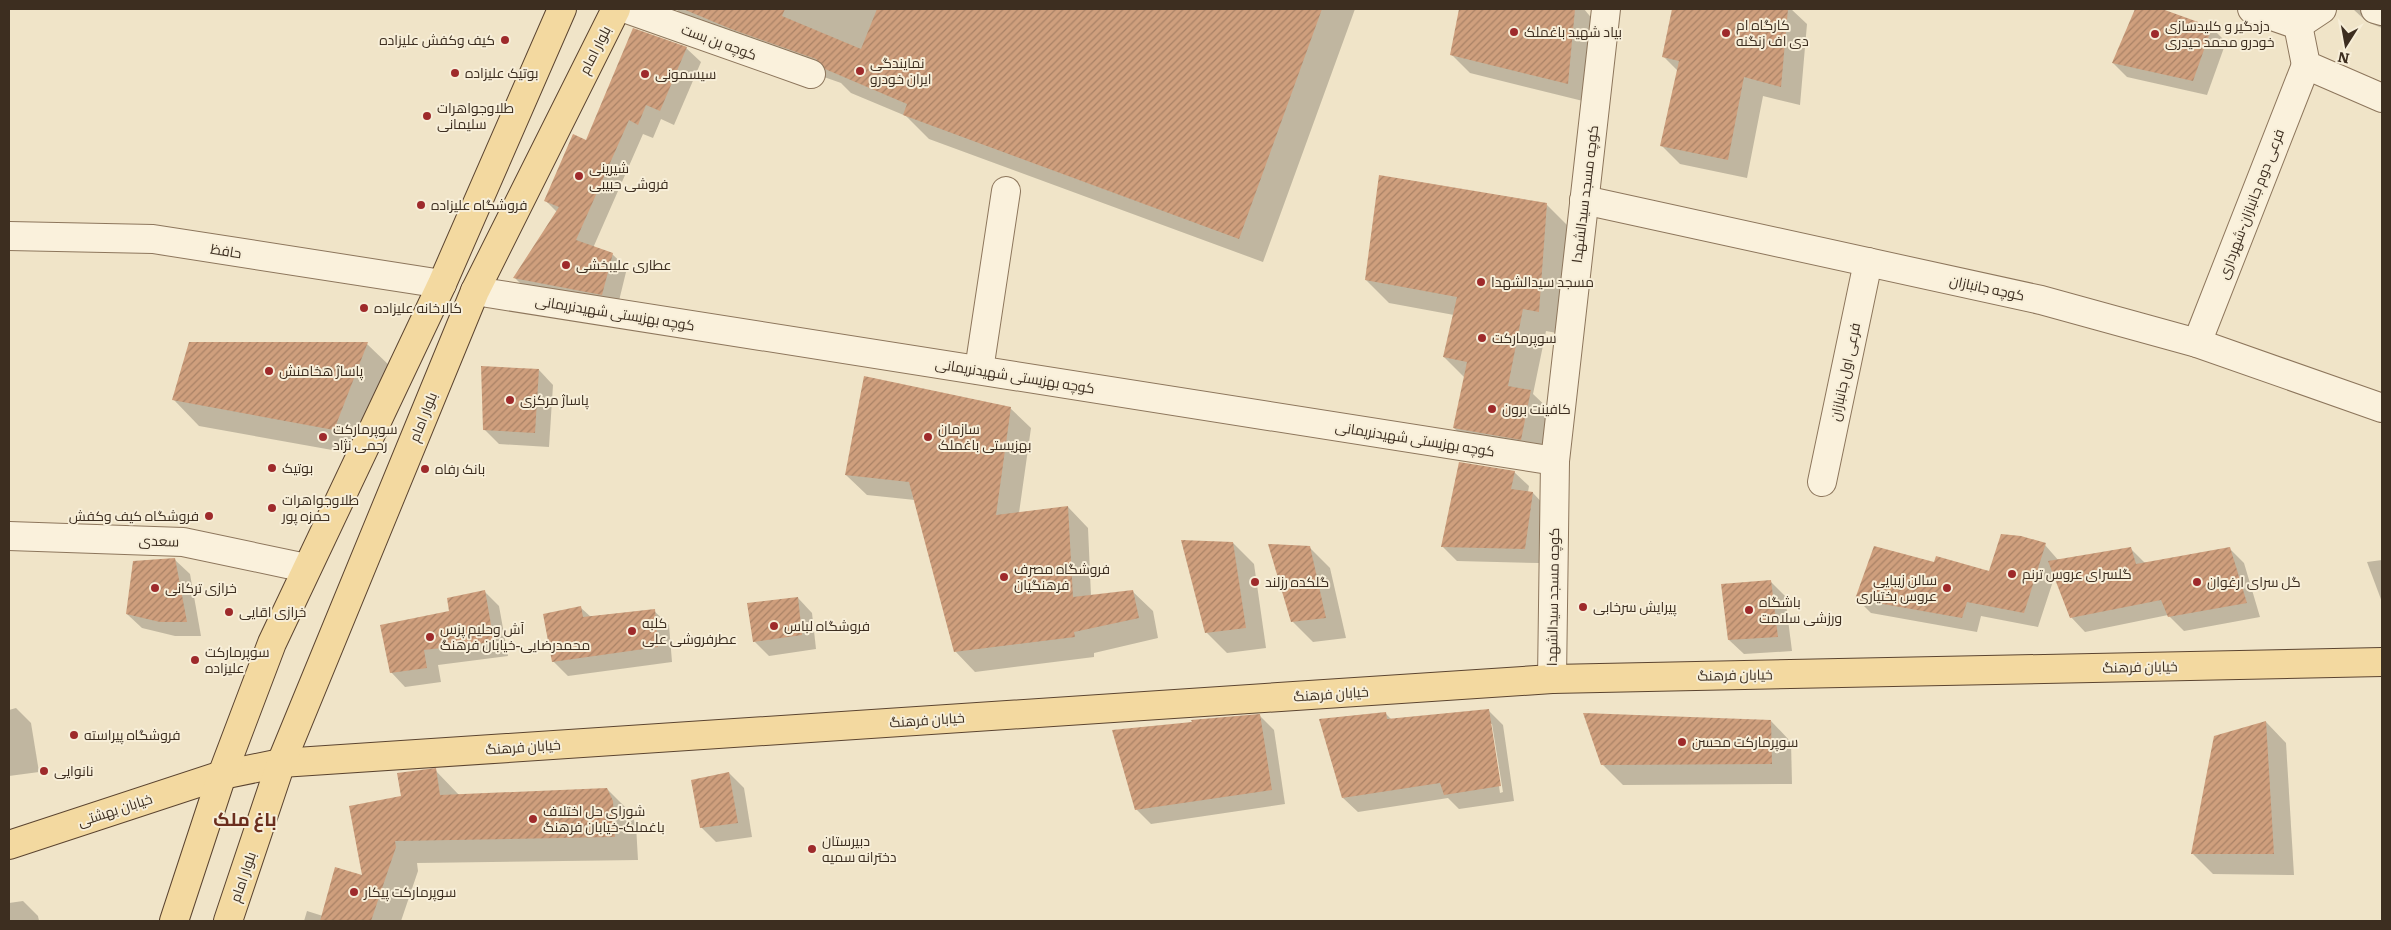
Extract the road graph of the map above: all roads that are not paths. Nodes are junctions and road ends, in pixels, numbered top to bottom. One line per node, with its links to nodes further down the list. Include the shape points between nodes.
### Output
1 (562, 9): 17 (main road)
2 (616, 9): 18 (main road, بلوار امام)
3 (628, 9): 11 (street, کوچه بن بست)
4 (1606, 9): 14 (street, کوچه مسجد سیدالشهدا)
5 (2252, 9): 9 (street)
6 (2322, 9): 9 (street)
7 (2375, 9): 8 (street)
8 (2382, 11)
9 (2298, 25): 10 (street)
10 (2306, 65): 12 (street); 19 (street, فرعی دوم جانبازان-شهرداری)
11 (810, 74)
12 (2382, 98)
13 (1006, 191): 20 (street)
14 (1584, 200): 16 (street, کوچه جانبازان); 22 (street, کوچه مسجد سیدالشهدا)
15 (9, 236): 17 (street, حافظ, via 153,239)
16 (1868, 262): 19 (street, کوچه جانبازان, via 2041,300); 23 (street, فرعی اول جانبازان)
17 (442, 284): 25 (main road)
18 (475, 291): 20 (street, کوچه بهزیستی شهیدنریمانی); 28 (main road, بلوار امام)
19 (2197, 343): 21 (street, کوچه جانبازان)
20 (979, 370): 22 (street, کوچه بهزیستی شهیدنریمانی)
21 (2382, 408)
22 (1555, 461): 27 (street, کوچه مسجد سیدالشهدا)
23 (1822, 482)
24 (9, 536): 25 (street, سعدی, via 183,542)
25 (306, 568): 29 (main road, via 272,643)
26 (2382, 662): 27 (main road, خیابان فرهنگ)
27 (1552, 679): 28 (main road, خیابان فرهنگ)
28 (281, 763): 29 (main road, خیابان فرهنگ); 32 (main road, بلوار امام)
29 (222, 775): 30 (main road, خیابان بهشتی); 31 (main road)
30 (9, 845)
31 (174, 921)
32 (228, 921)

